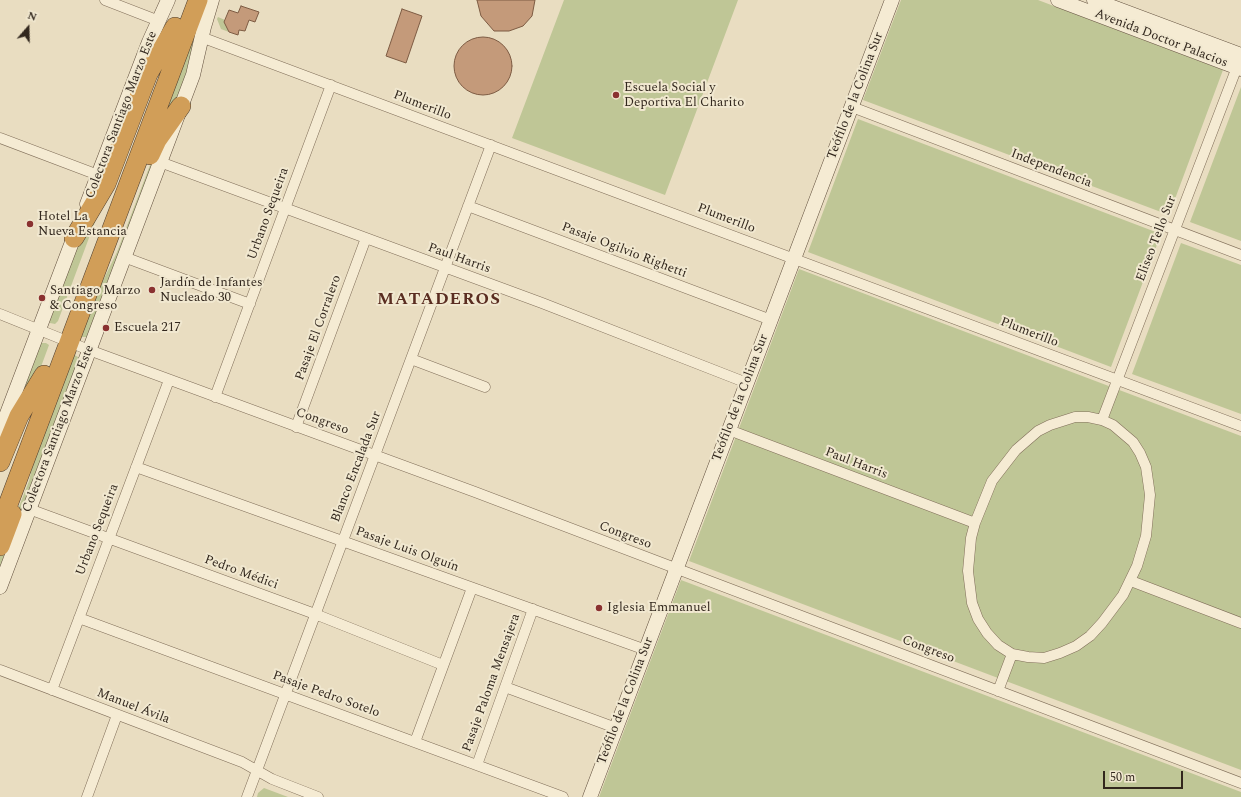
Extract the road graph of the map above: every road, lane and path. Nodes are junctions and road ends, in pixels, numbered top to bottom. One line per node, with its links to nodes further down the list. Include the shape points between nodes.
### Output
1 (105, 0): 9 (street)
2 (168, 0): 9 (street, Colectora Santiago Marzo Este)
3 (185, 0): 9 (highway)
4 (198, 0): 28 (highway)
5 (212, 0): 10 (street, Colectora Santiago Marzo Este)
6 (892, 0): 14 (street, Teófilo de la Colina Sur)
7 (1058, 0): 8 (street, Avenida Doctor Palacios)
8 (1099, 4): 11 (street, Avenida Doctor Palacios)
9 (167, 24): 18 (street, Colectora Santiago Marzo Este, via 149,42); 22 (highway, via 106,184); 33 (highway)
10 (201, 37): 12 (street, Plumerillo); 13 (street, Colectora Santiago Marzo Este, via 195,68)
11 (1240, 64): 21 (street, Eliseo Tello Sur)
12 (331, 85): 16 (street, Plumerillo); 20 (street, Urbano Sequeira)
13 (182, 106): 17 (street, Colectora Santiago Marzo Este); 28 (highway, via 153,147 114,249)
14 (852, 107): 21 (street, Independencia); 26 (street, Teófilo de la Colina Sur)
15 (0, 138): 18 (street)
16 (491, 145): 19 (street, Blanco Encalada Sur); 26 (street, Plumerillo)
17 (160, 162): 20 (street, Paul Harris); 25 (street, Colectora Santiago Marzo Este)
18 (98, 175): 22 (street, Colectora Santiago Marzo Este)
19 (468, 206): 27 (street, Blanco Encalada Sur); 31 (street, Pasaje Ogilvio Righetti)
20 (285, 208): 23 (street, Paul Harris); 29 (street, Urbano Sequeira)
21 (1174, 230): 24 (street, Independencia); 38 (street, Eliseo Tello Sur)
22 (74, 238): 32 (street, Colectora Santiago Marzo Este)
23 (366, 238): 27 (street, Paul Harris); 43 (street, Pasaje El Corralero)
24 (1241, 255)
25 (124, 257): 29 (street); 34 (street, Colectora Santiago Marzo Este)
26 (794, 259): 31 (street, Teófilo de la Colina Sur); 38 (street, Plumerillo)
27 (445, 267): 35 (street, Blanco Encalada Sur); 39 (street, Paul Harris)
28 (87, 294): 33 (highway)
29 (250, 304): 41 (street, Urbano Sequeira)
30 (0, 314): 32 (street, Congreso)
31 (771, 320): 39 (street, Teófilo de la Colina Sur)
32 (39, 329): 33 (street, Congreso); 46 (street, Colectora Santiago Marzo Este)
33 (64, 339): 34 (street, Congreso); 36 (highway); 47 (highway)
34 (89, 350): 37 (street, Congreso); 52 (street, Colectora Santiago Marzo Este)
35 (411, 360): 40 (street); 48 (street, Blanco Encalada Sur)
36 (44, 375): 49 (highway, via 17,420); 51 (highway)
37 (169, 380): 41 (street, Congreso); 50 (street, Urbano Sequeira)
38 (1117, 380): 42 (street, Eliseo Tello Sur); 44 (street, Plumerillo)
39 (747, 383): 45 (street, Teófilo de la Colina Sur)
40 (485, 387)
41 (215, 397): 43 (street, Congreso)
42 (1102, 420): 53 (street, via 1088,417 1062,420 1026,440 999,470); 59 (street, via 1113,425 1133,442 1146,467 1149,481 1150,507 1146,536)
43 (296, 426): 48 (street, Congreso)
44 (1241, 426)
45 (729, 430): 53 (street, Paul Harris); 58 (street, Teófilo de la Colina Sur)
46 (0, 432)
47 (33, 438): 54 (highway); 57 (highway, via 27,473)
48 (375, 455): 56 (street, Blanco Encalada Sur); 58 (street, Congreso)
49 (0, 462)
50 (136, 467): 55 (street, Urbano Sequeira); 56 (street, Pasaje Luis Olguín)
51 (0, 491)
52 (29, 509): 55 (street, Pedro Médici); 60 (street, Colectora Santiago Marzo Este)
53 (975, 523): 67 (street, via 968,571 972,603 987,633 998,645)
54 (0, 526)
55 (109, 538): 63 (street, Pedro Médici); 64 (street, Urbano Sequeira)
56 (342, 541): 61 (street, Pasaje Luis Olguín); 63 (street, Blanco Encalada Sur)
57 (0, 546)
58 (676, 569): 66 (street, Teófilo de la Colina Sur); 72 (street, Congreso)
59 (1130, 581): 65 (street); 67 (street, via 1102,623 1076,646 1044,658)
60 (0, 587)
61 (472, 588): 62 (street, Pasaje Luis Olguín); 68 (street)
62 (533, 609): 66 (street, Pasaje Luis Olguín); 70 (street, Pasaje Paloma Mensajera)
63 (315, 614): 68 (street, Pedro Médici); 73 (street, Blanco Encalada Sur)
64 (79, 618): 71 (street, Urbano Sequeira); 73 (street, Pasaje Pedro Sotelo)
65 (1241, 623)
66 (646, 650): 75 (street, Teófilo de la Colina Sur)
67 (1012, 654): 72 (street)
68 (443, 665): 76 (street)
69 (0, 670): 71 (street, Manuel Ávila)
70 (505, 687): 75 (street); 77 (street, Pasaje Paloma Mensajera)
71 (52, 690): 74 (street, Manuel Ávila)
72 (998, 691): 79 (street, Congreso)
73 (285, 694): 76 (street, Pasaje Pedro Sotelo); 78 (street, Blanco Encalada Sur)
74 (117, 715): 78 (street, Manuel Ávila, via 242,762); 80 (street)
75 (616, 728): 84 (street, Teófilo de la Colina Sur)
76 (415, 742): 77 (street, Pasaje Pedro Sotelo)
77 (476, 765): 83 (street, Pasaje Pedro Sotelo)
78 (256, 771): 81 (street, Blanco Encalada Sur); 82 (street, Manuel Ávila)
79 (1241, 783)
80 (88, 797)
81 (247, 797)
82 (318, 797)
83 (563, 797)
84 (590, 797)

